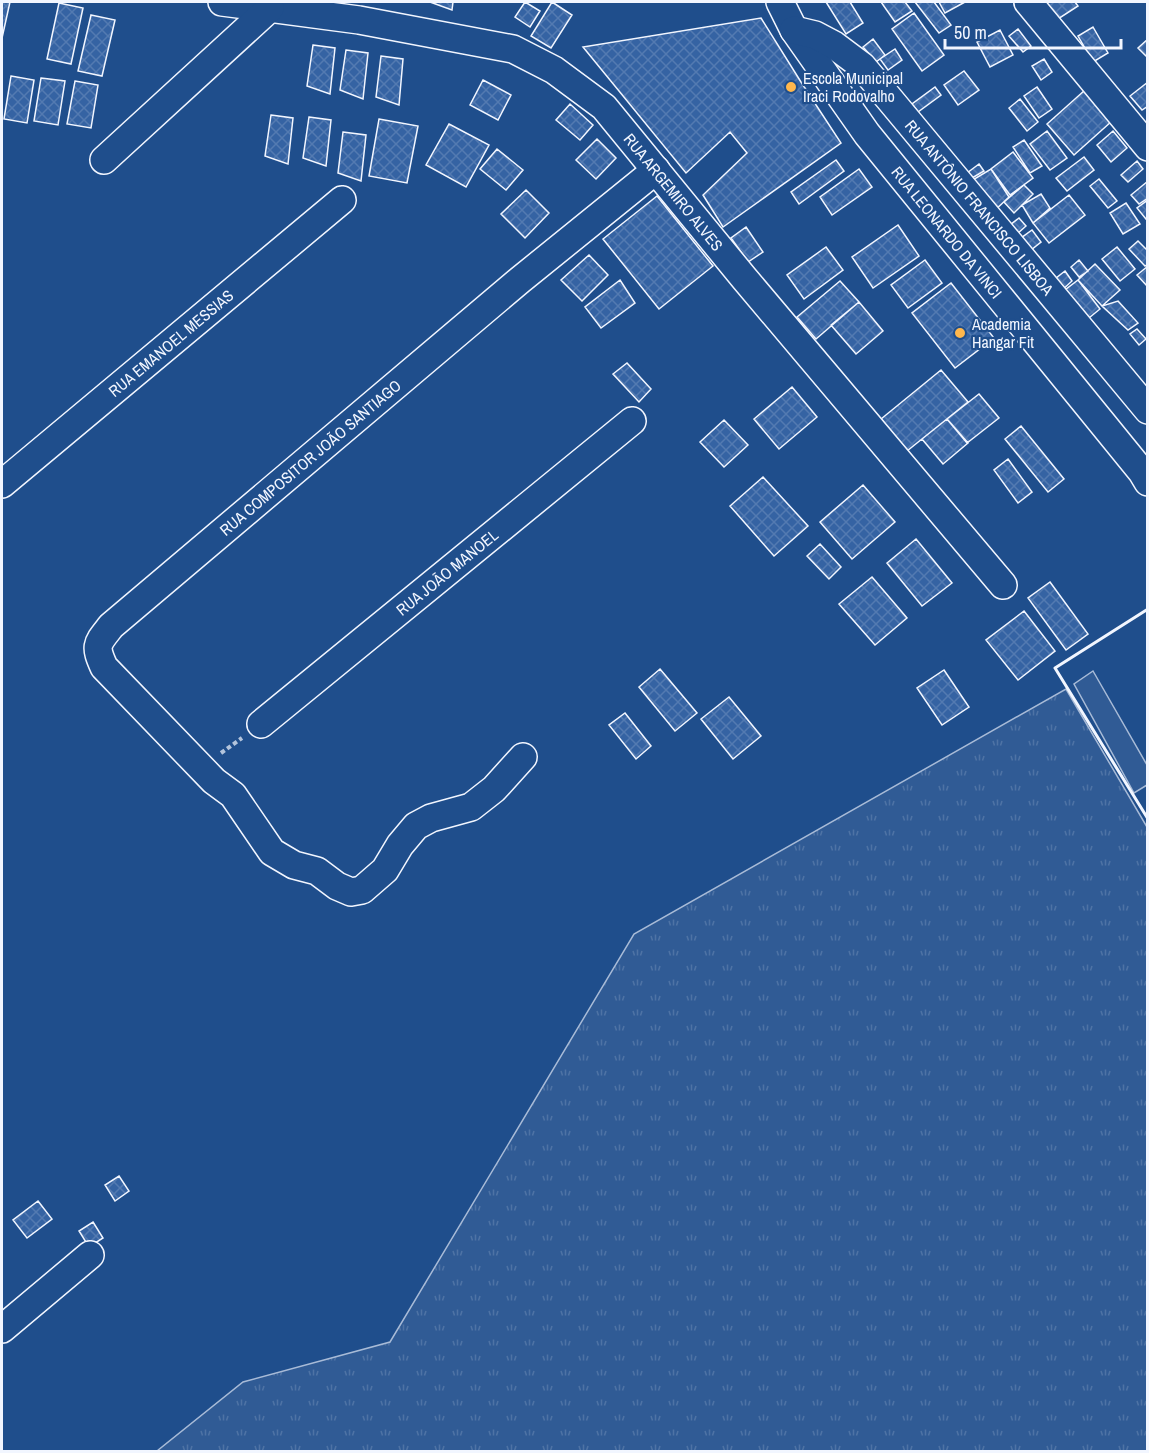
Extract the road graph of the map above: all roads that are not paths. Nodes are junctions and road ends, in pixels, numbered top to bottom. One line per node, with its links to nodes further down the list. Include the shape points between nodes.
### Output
1 (222, 2): 3 (street, RUA ARGEMIRO ALVES)
2 (1028, 2): 5 (street)
3 (270, 8): 6 (street); 7 (street, RUA ARGEMIRO ALVES, via 513,49 554,70 604,107)
4 (787, 10): 9 (street, RUA ANTÔNIO FRANCISCO LISBOA, via 815,35 862,66); 11 (street, RUA LEONARDO DA VINCI, via 867,134)
5 (1148, 147)
6 (104, 160)
7 (656, 170): 13 (street, RUA ARGEMIRO ALVES); 15 (street, RUA COMPOSITOR JOÃO SANTIAGO, via 519,280 156,587 99,641 98,653 104,667 232,795 273,852 294,865 317,871 351,892 362,890 385,870 416,826 471,807)
8 (342, 200): 12 (street, RUA EMANOEL MESSIAS)
9 (1148, 410)
10 (632, 421): 14 (street, RUA JOÃO MANOEL)
11 (1148, 482)
12 (2, 484)
13 (1003, 585)
14 (261, 724)
15 (523, 757)
16 (90, 1255): 17 (street)
17 (2, 1329)

